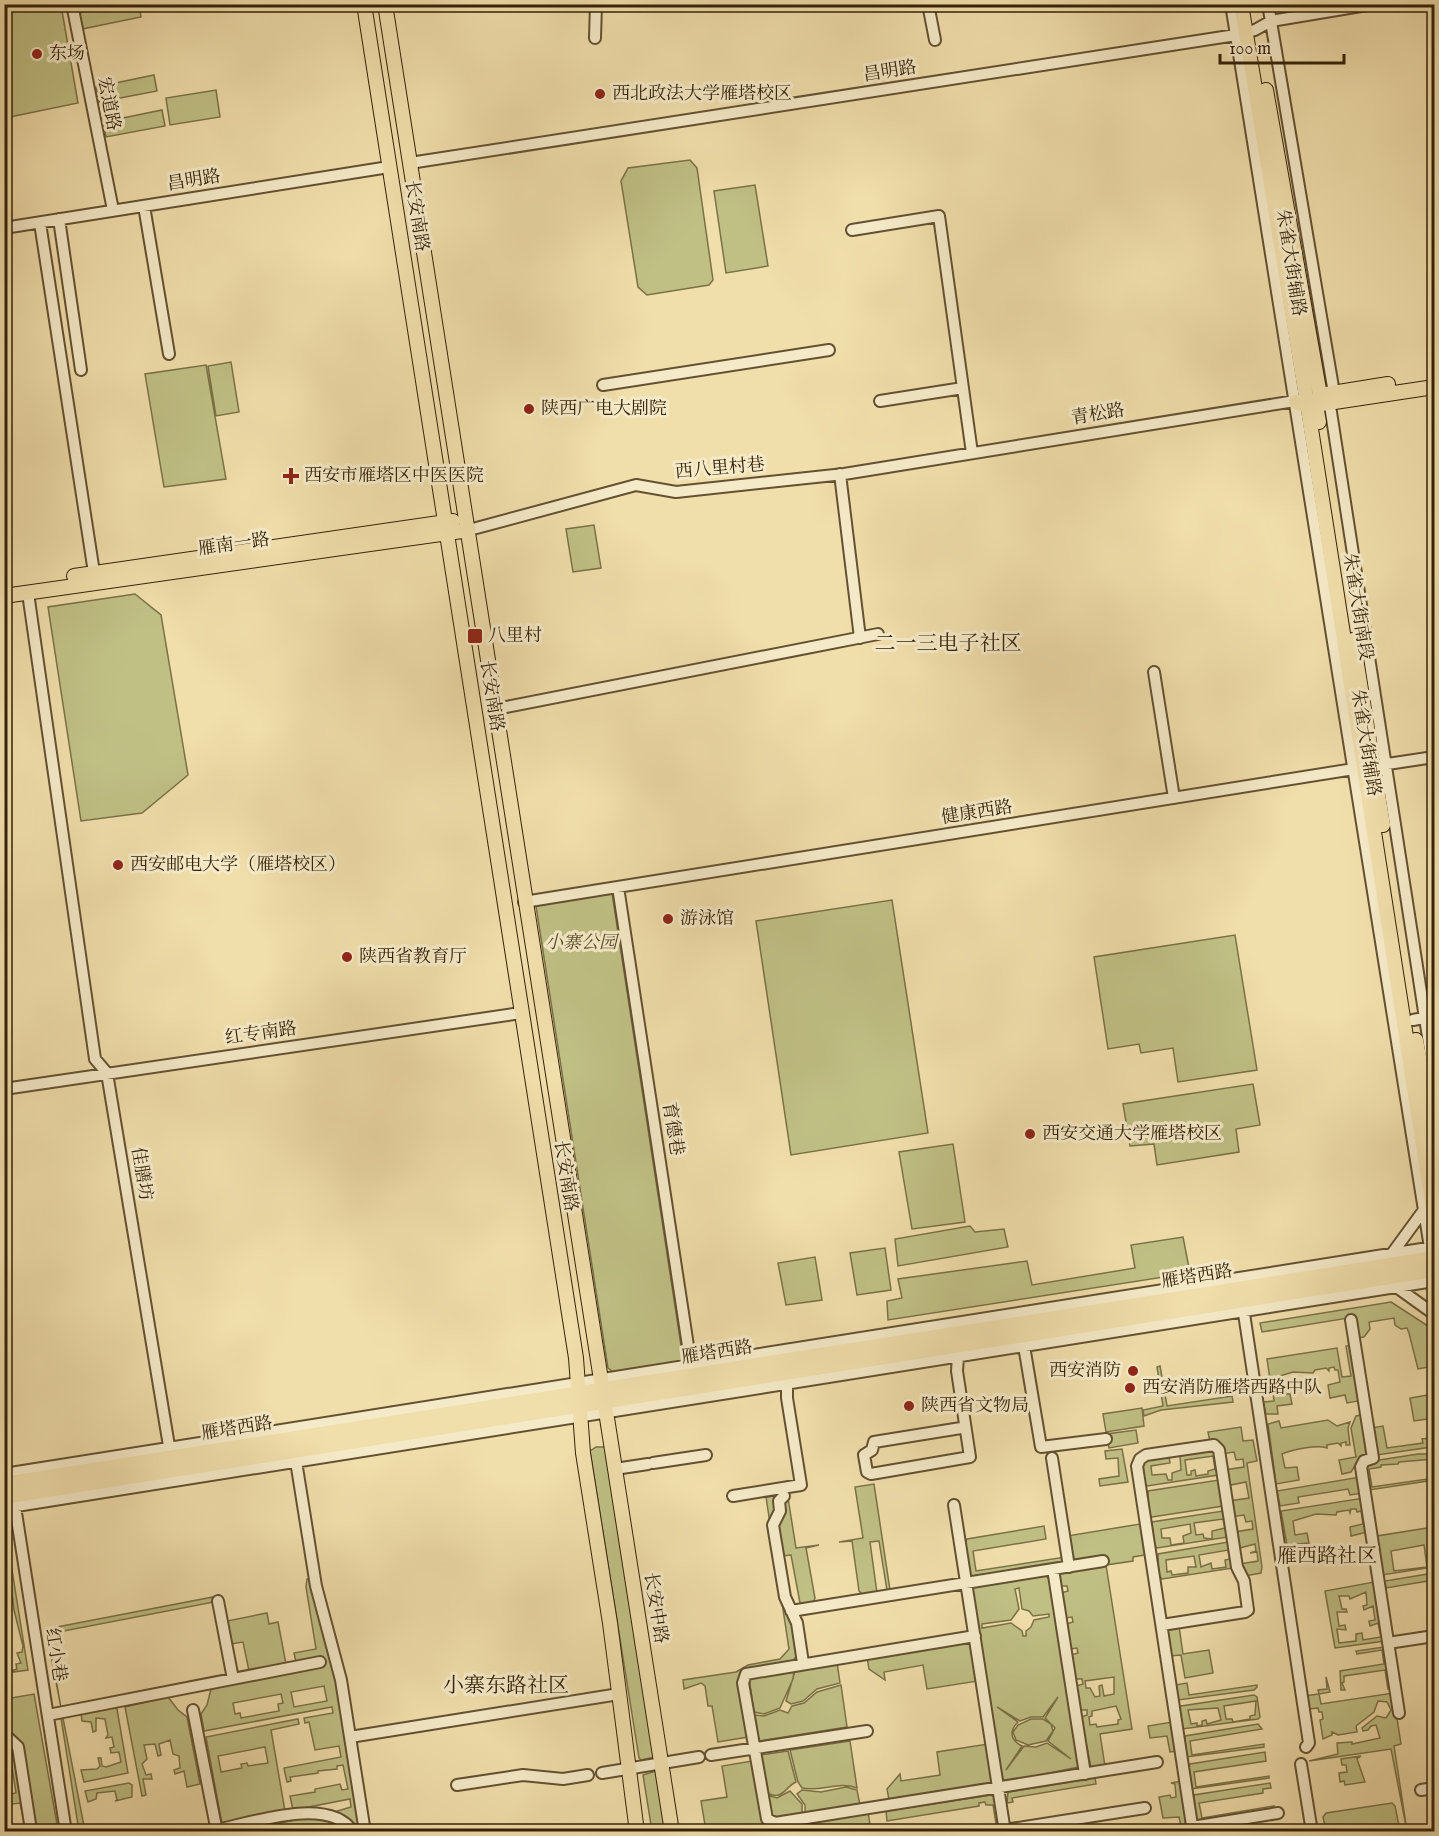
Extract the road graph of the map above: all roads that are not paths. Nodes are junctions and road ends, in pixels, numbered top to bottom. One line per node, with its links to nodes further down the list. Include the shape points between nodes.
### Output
1 (72, 4): 20 (street, 宏道路)
2 (364, 4): 18 (main road, 长安南路)
3 (385, 4): 17 (main road, 长安南路)
4 (596, 4): 15 (street)
5 (792, 4): 6 (street)
6 (802, 4)
7 (928, 4): 16 (street)
8 (1230, 4): 14 (street)
9 (1241, 4): 14 (main road, 朱雀大街南段)
10 (1251, 4): 14 (main road, 朱雀大街南段)
11 (1268, 4): 13 (street, 朱雀大街辅路)
12 (1373, 4): 13 (street, 昌明路)
13 (1271, 21): 14 (street, 昌明路); 32 (street, 朱雀大街辅路)
14 (1245, 32): 17 (street, 昌明路); 32 (main road, 朱雀大街南段)
15 (596, 38)
16 (935, 40)
17 (410, 163): 37 (main road, 长安南路)
18 (389, 167): 19 (street, 昌明路); 38 (main road, 长安南路)
19 (144, 206): 20 (street, 昌明路); 26 (street)
20 (113, 210): 21 (street, 昌明路)
21 (59, 219): 22 (street, 昌明路); 27 (street)
22 (40, 223): 23 (street, 昌明路); 39 (street)
23 (4, 228)
24 (852, 230): 31 (street, via 939,216)
25 (829, 350): 29 (street)
26 (169, 354)
27 (81, 370)
28 (1434, 378): 32 (main road, 青松路)
29 (603, 384)
30 (1434, 387): 32 (main road, 青松路)
31 (963, 388): 33 (street); 34 (street)
32 (1316, 400): 34 (street, 青松路); 48 (main road, 朱雀大街南段); 48 (street, 朱雀大街辅路)
33 (880, 401)
34 (972, 453): 35 (street, 青松路)
35 (906, 464): 36 (street, 西八里村巷)
36 (840, 474): 37 (street, 西八里村巷, via 676,492 636,485); 44 (street)
37 (468, 525): 38 (main road, 雁南一路); 46 (main road, 长安南路)
38 (447, 528): 39 (main road, 雁南一路); 52 (main road, 长安南路)
39 (95, 578): 40 (main road, 雁南一路); 41 (main road, 雁南一路)
40 (4, 587)
41 (28, 592): 42 (main road, 雁南一路); 54 (street, 佳膳坊, via 95,1059)
42 (4, 596)
43 (878, 634): 44 (street)
44 (860, 638): 46 (street)
45 (1154, 672): 49 (street)
46 (496, 709): 51 (main road, 长安南路)
47 (1434, 757): 48 (street, 健康西路)
48 (1369, 767): 49 (street, 健康西路); 53 (main road, 朱雀大街南段); 58 (main road, 朱雀大街南段)
49 (1174, 798): 50 (street, 健康西路)
50 (618, 887): 51 (street, 健康西路); 69 (street, 育德巷)
51 (525, 902): 71 (main road, 长安南路)
52 (521, 1013): 54 (street, 红专南路); 72 (main road, 长安南路)
53 (1424, 1018): 55 (street); 57 (main road, 朱雀大街南段)
54 (107, 1073): 56 (street, 红专南路); 78 (street, 佳膳坊)
55 (1434, 1076)
56 (4, 1089)
57 (1434, 1141)
58 (1430, 1208): 59 (street); 60 (street)
59 (1392, 1254): 60 (street); 61 (street); 69 (street)
60 (1433, 1261): 61 (main road, 雁塔西路)
61 (1384, 1272): 63 (street); 64 (main road, 雁塔西路); 69 (main road, 雁塔西路)
62 (1434, 1281): 63 (street)
63 (1397, 1287): 64 (street); 65 (street)
64 (1243, 1306): 67 (street); 71 (main road, 雁塔西路); 104 (street, via 1288,1593 1309,1743)
65 (1434, 1314)
66 (1351, 1320): 93 (street, via 1373,1458 1361,1467)
67 (1024, 1346): 68 (street); 74 (street, via 1041,1448)
68 (958, 1357): 70 (street); 73 (street, via 970,1457 871,1474 866,1471 864,1455 872,1450 874,1442)
69 (692, 1370): 71 (main road, 雁塔西路)
70 (787, 1384): 71 (street); 81 (street, via 801,1485)
71 (603, 1396): 72 (main road, 雁塔西路); 72 (street); 79 (main road, 长安中路)
72 (579, 1400): 76 (main road, 雁塔西路); 78 (main road, 雁塔西路); 97 (main road)
73 (961, 1428)
74 (1106, 1439)
75 (706, 1455): 79 (street)
76 (295, 1456): 78 (main road, 雁塔西路); 80 (street); 103 (street, via 314,1574 339,1669)
77 (1052, 1458): 85 (street)
78 (171, 1459): 80 (main road, 雁塔西路)
79 (615, 1469): 109 (main road, 长安中路)
80 (8, 1492): 100 (street, 红小巷)
81 (733, 1496)
82 (784, 1496): 95 (street, via 773,1525 785,1597 795,1618)
83 (954, 1505): 87 (street)
84 (1103, 1562): 85 (street)
85 (1069, 1567): 86 (street)
86 (1053, 1569): 87 (street); 113 (street)
87 (966, 1583): 89 (street); 91 (street)
88 (218, 1601): 96 (street)
89 (791, 1611)
90 (1162, 1625): 90 (street, via 1138,1463 1146,1455 1214,1445 1219,1450 1237,1567 1244,1581 1248,1610); 121 (street)
91 (975, 1636): 95 (street); 116 (street)
92 (1434, 1636): 93 (street)
93 (1388, 1643): 99 (street)
94 (320, 1662): 96 (street)
95 (803, 1663): 105 (street, via 752,1671 744,1677)
96 (233, 1679): 100 (street)
97 (618, 1694): 103 (street); 111 (main road)
98 (193, 1710): 123 (street)
99 (1399, 1713)
100 (48, 1715): 126 (street, 红小巷)
101 (867, 1731): 105 (street)
102 (4, 1734): 122 (street, via 18,1747)
103 (350, 1737): 128 (street)
104 (1306, 1747)
105 (754, 1749): 106 (street); 116 (street, via 764,1816 771,1822)
106 (711, 1755)
107 (699, 1757): 109 (street)
108 (1157, 1762): 113 (street)
109 (662, 1763): 111 (street); 129 (main road, 长安中路)
110 (1301, 1764): 130 (street)
111 (627, 1769): 112 (street); 124 (main road)
112 (602, 1773)
113 (1085, 1774): 116 (street)
114 (588, 1775): 115 (street, via 562,1779 523,1775)
115 (457, 1785)
116 (998, 1787): 125 (street)
117 (1434, 1788): 118 (street)
118 (1421, 1790)
119 (1145, 1808): 125 (street)
120 (1278, 1813): 121 (street)
121 (1192, 1829)
122 (31, 1830)
123 (216, 1831): 127 (street, via 314,1812 334,1816)
124 (635, 1831)
125 (1005, 1831)
126 (66, 1832)
127 (353, 1832)
128 (365, 1832)
129 (672, 1832)
130 (1312, 1832)

